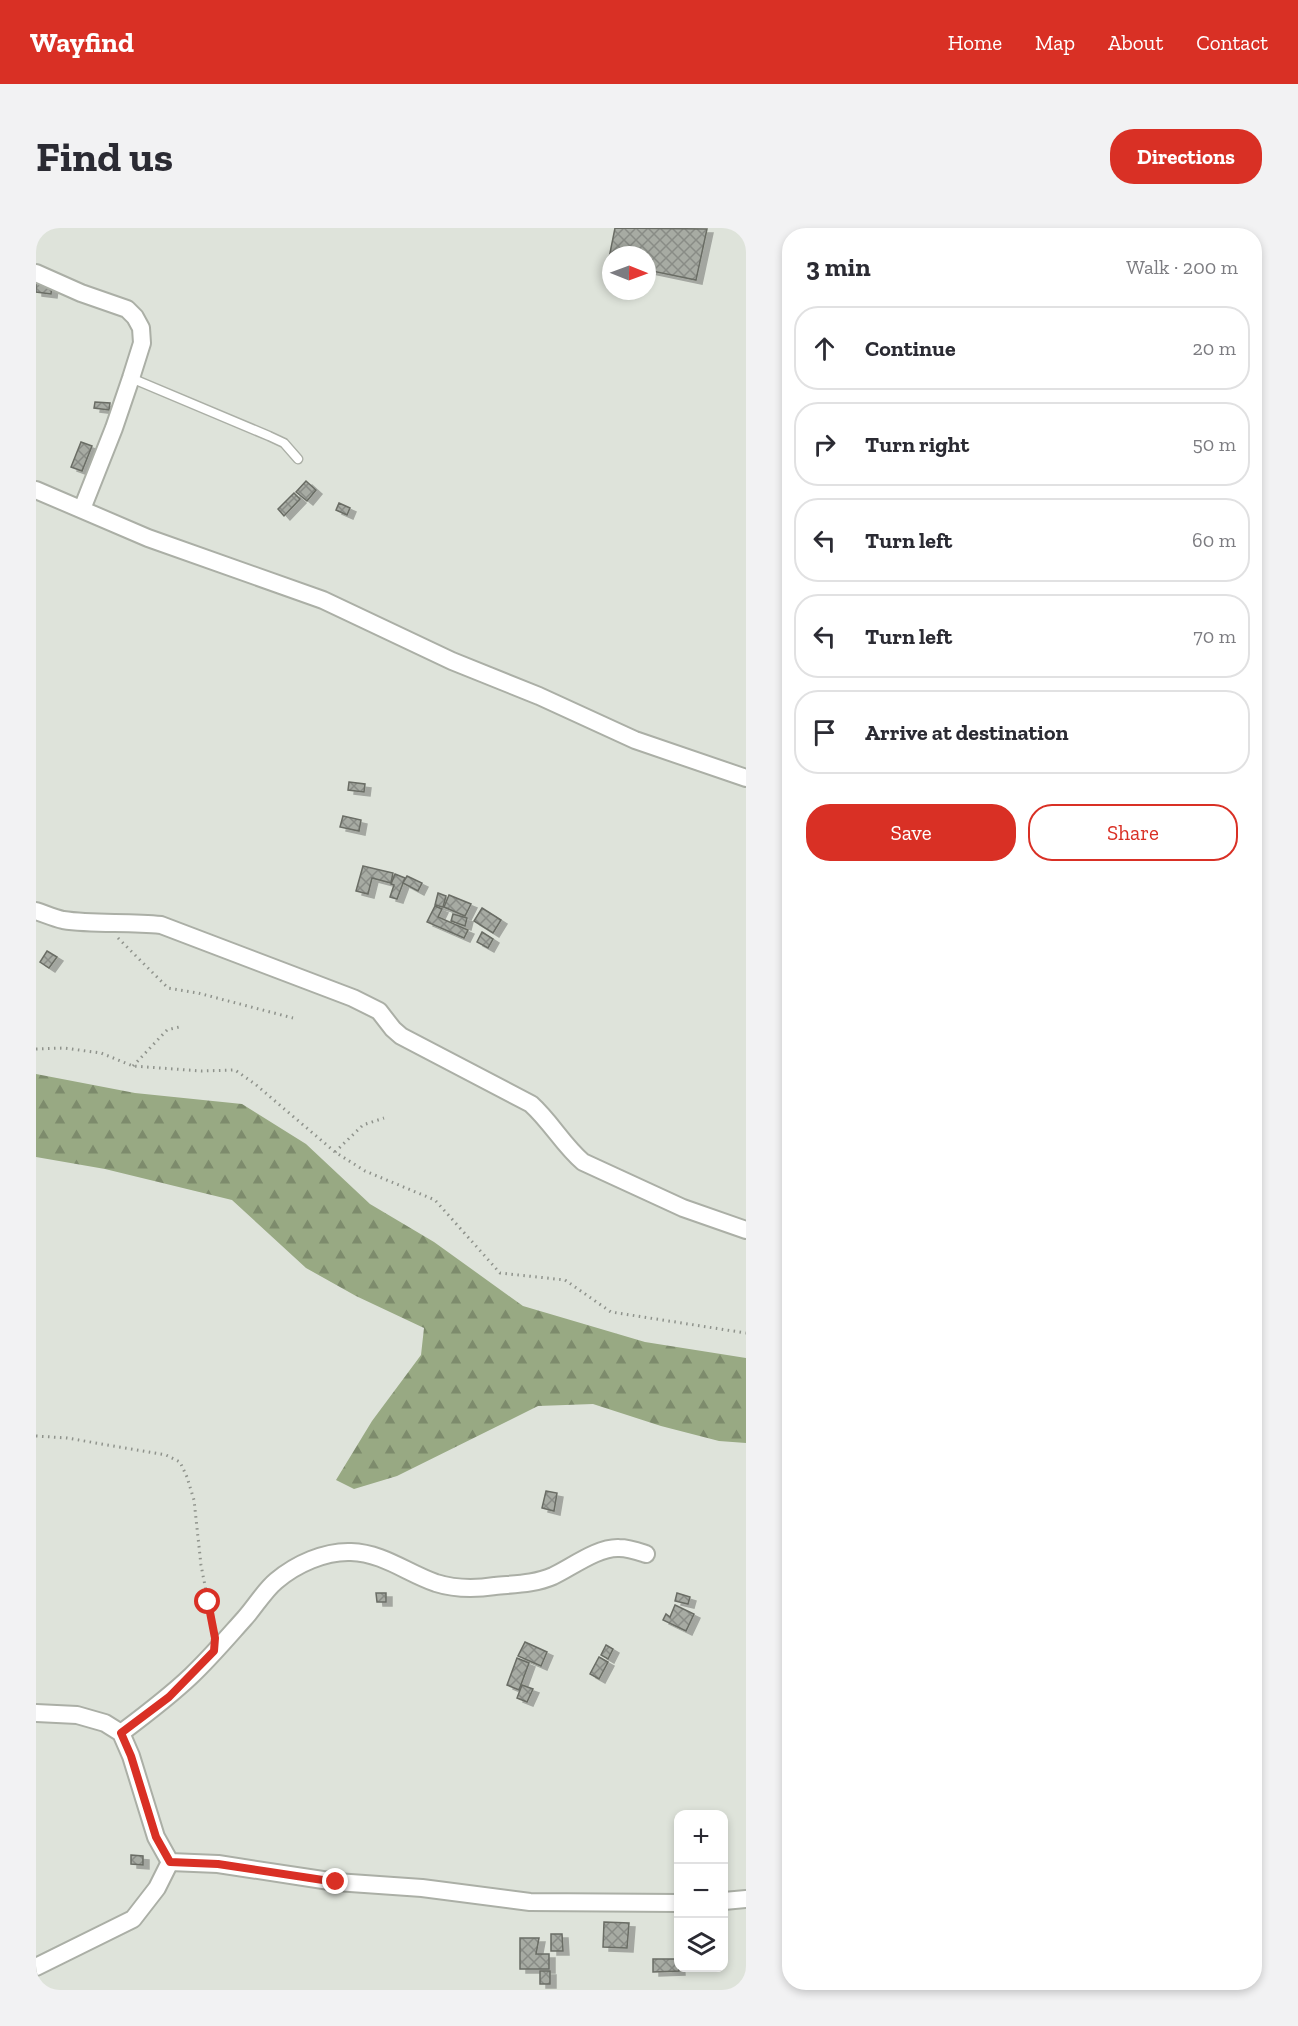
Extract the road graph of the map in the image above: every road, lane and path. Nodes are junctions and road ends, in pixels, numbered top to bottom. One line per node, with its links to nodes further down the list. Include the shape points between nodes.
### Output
1 (36, 273): 2 (street, via 127,309 135,317 142,343)
2 (131, 378): 3 (lane, via 284,443); 5 (street)
3 (298, 459)
4 (36, 490): 5 (street)
5 (82, 509): 6 (street, via 147,538 323,600 635,740)
6 (746, 778)
7 (36, 911): 8 (street, via 61,920)
8 (105, 923): 9 (path, via 168,988); 15 (street, via 161,925 353,998 378,1011 401,1036 531,1104 583,1162 683,1208)
9 (293, 1018)
10 (183, 1026): 12 (path, via 167,1030)
11 (36, 1049): 12 (path, via 64,1047 101,1053)
12 (133, 1066): 14 (path, via 235,1070)
13 (384, 1118): 14 (path, via 363,1125)
14 (335, 1152): 16 (path, via 365,1171 435,1200 500,1273 565,1280 611,1312)
15 (746, 1230)
16 (746, 1333)
17 (36, 1436): 19 (path, via 66,1437 166,1455 180,1462 194,1500)
18 (646, 1554): 19 (street, via 617,1548 535,1582 486,1587 436,1583 368,1553 349,1551 322,1556 275,1582)
19 (214, 1651): 21 (street, via 169,1697)
20 (36, 1713): 21 (street, via 77,1715 105,1723)
21 (121, 1733): 22 (street, via 156,1837)
22 (170, 1862): 25 (street, via 218,1864 336,1882 530,1902); 26 (street, via 157,1888 133,1919)
23 (746, 1899): 24 (street)
24 (728, 1901)
25 (674, 1903)
26 (36, 1967)

